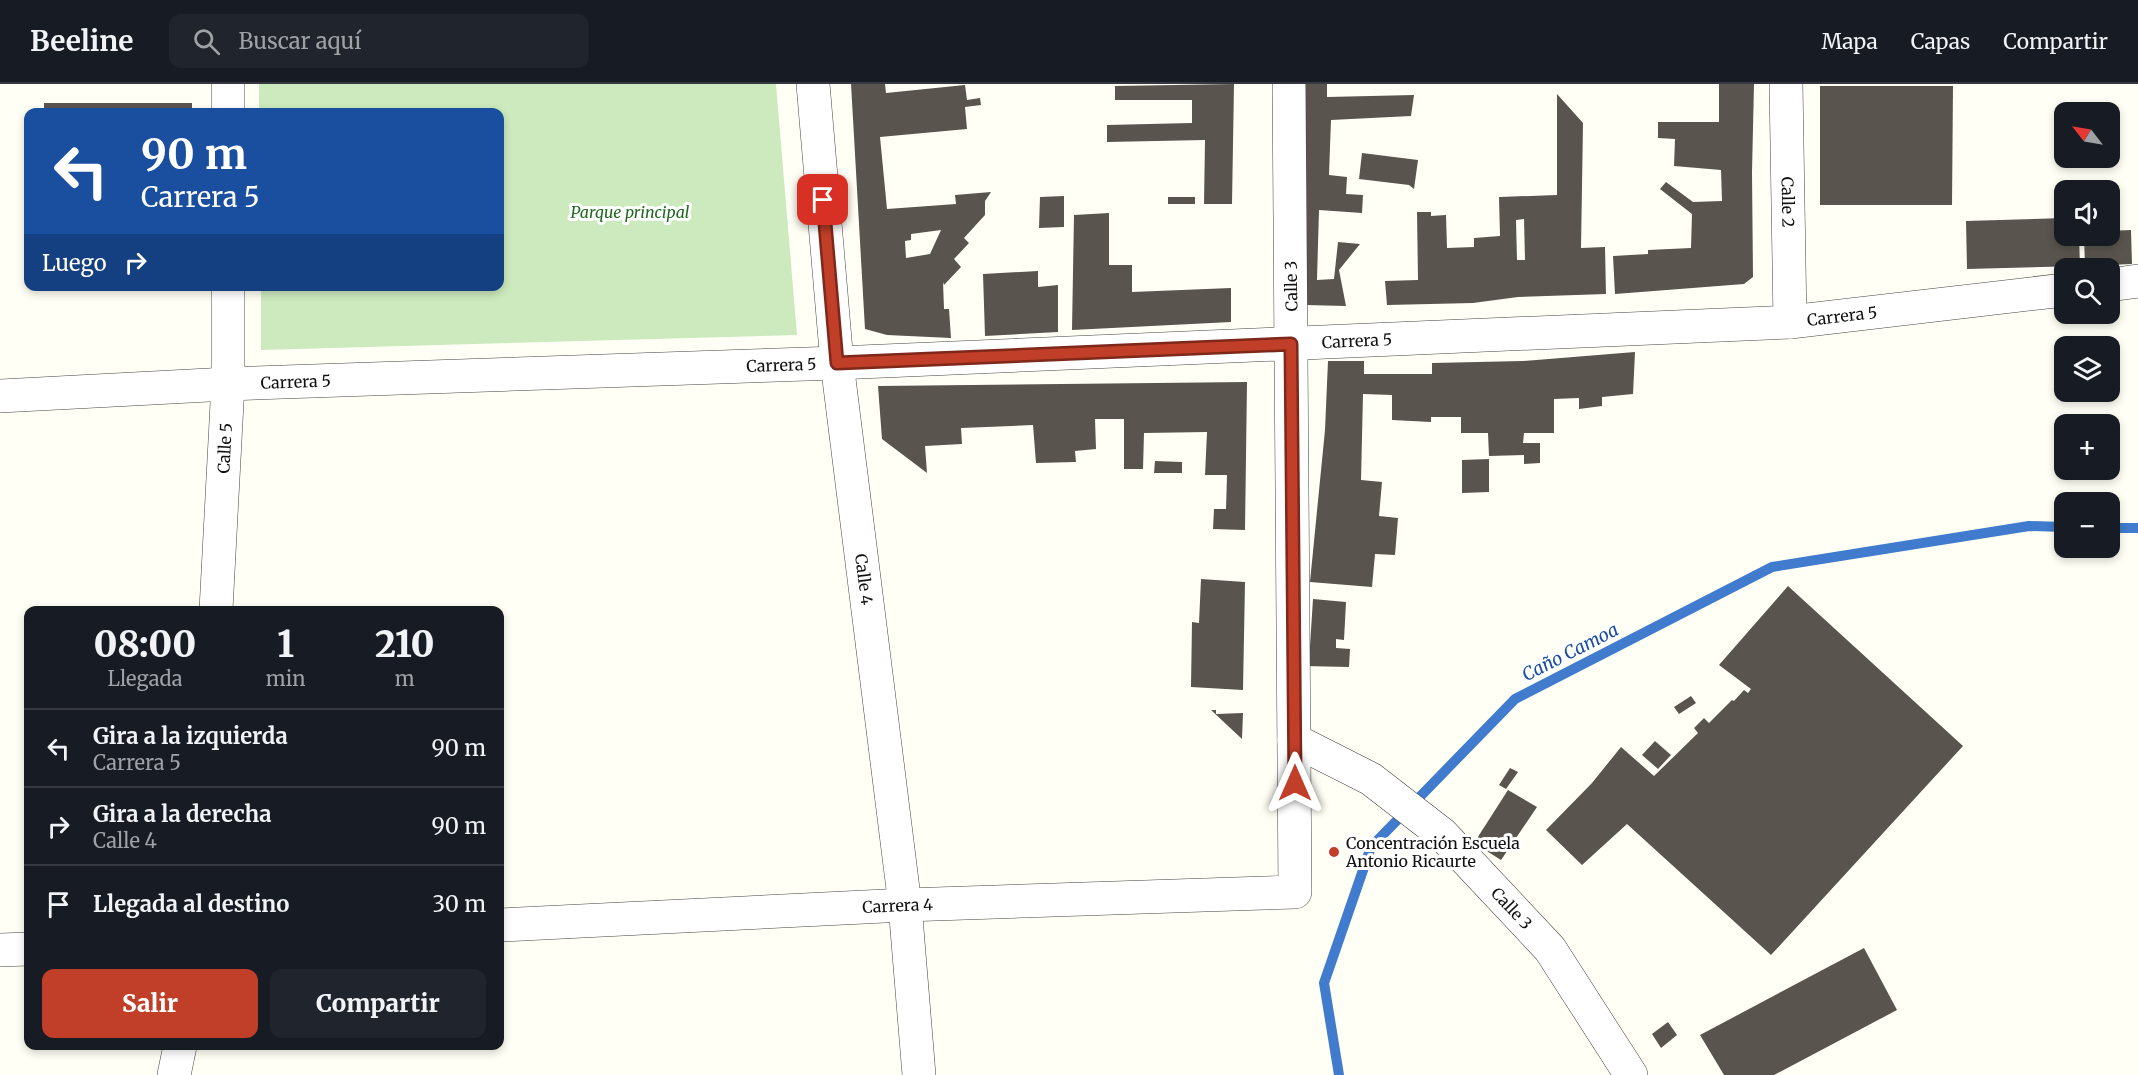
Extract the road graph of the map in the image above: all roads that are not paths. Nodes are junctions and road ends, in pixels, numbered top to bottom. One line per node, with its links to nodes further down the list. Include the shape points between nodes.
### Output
1 (228, 84): 5 (street)
2 (813, 84): 12 (street, Calle 4)
3 (1289, 84): 11 (street, Calle 3)
4 (1786, 84): 10 (street, Calle 2)
5 (228, 108)
6 (2138, 281): 7 (street)
7 (2120, 283)
8 (228, 291): 13 (street, Calle 5)
9 (2054, 291): 10 (street, Carrera 5)
10 (1790, 322): 11 (street, Carrera 5)
11 (1291, 344): 12 (street, Carrera 5); 16 (street, Calle 3)
12 (837, 363): 13 (street, Carrera 5); 18 (street, Calle 4)
13 (228, 384): 14 (street, Carrera 5); 15 (street, Calle 5)
14 (0, 396)
15 (216, 606)
16 (1294, 740): 17 (street, Calle 3); 25 (street, Calle 3, via 1371,779 1442,834 1550,949)
17 (1296, 892): 18 (street, Carrera 4)
18 (905, 905): 19 (street, Carrera 4); 24 (street, Calle 4)
19 (504, 926)
20 (24, 949): 21 (street)
21 (0, 950)
22 (179, 1050): 23 (street)
23 (174, 1075)
24 (919, 1075)
25 (1631, 1075)

